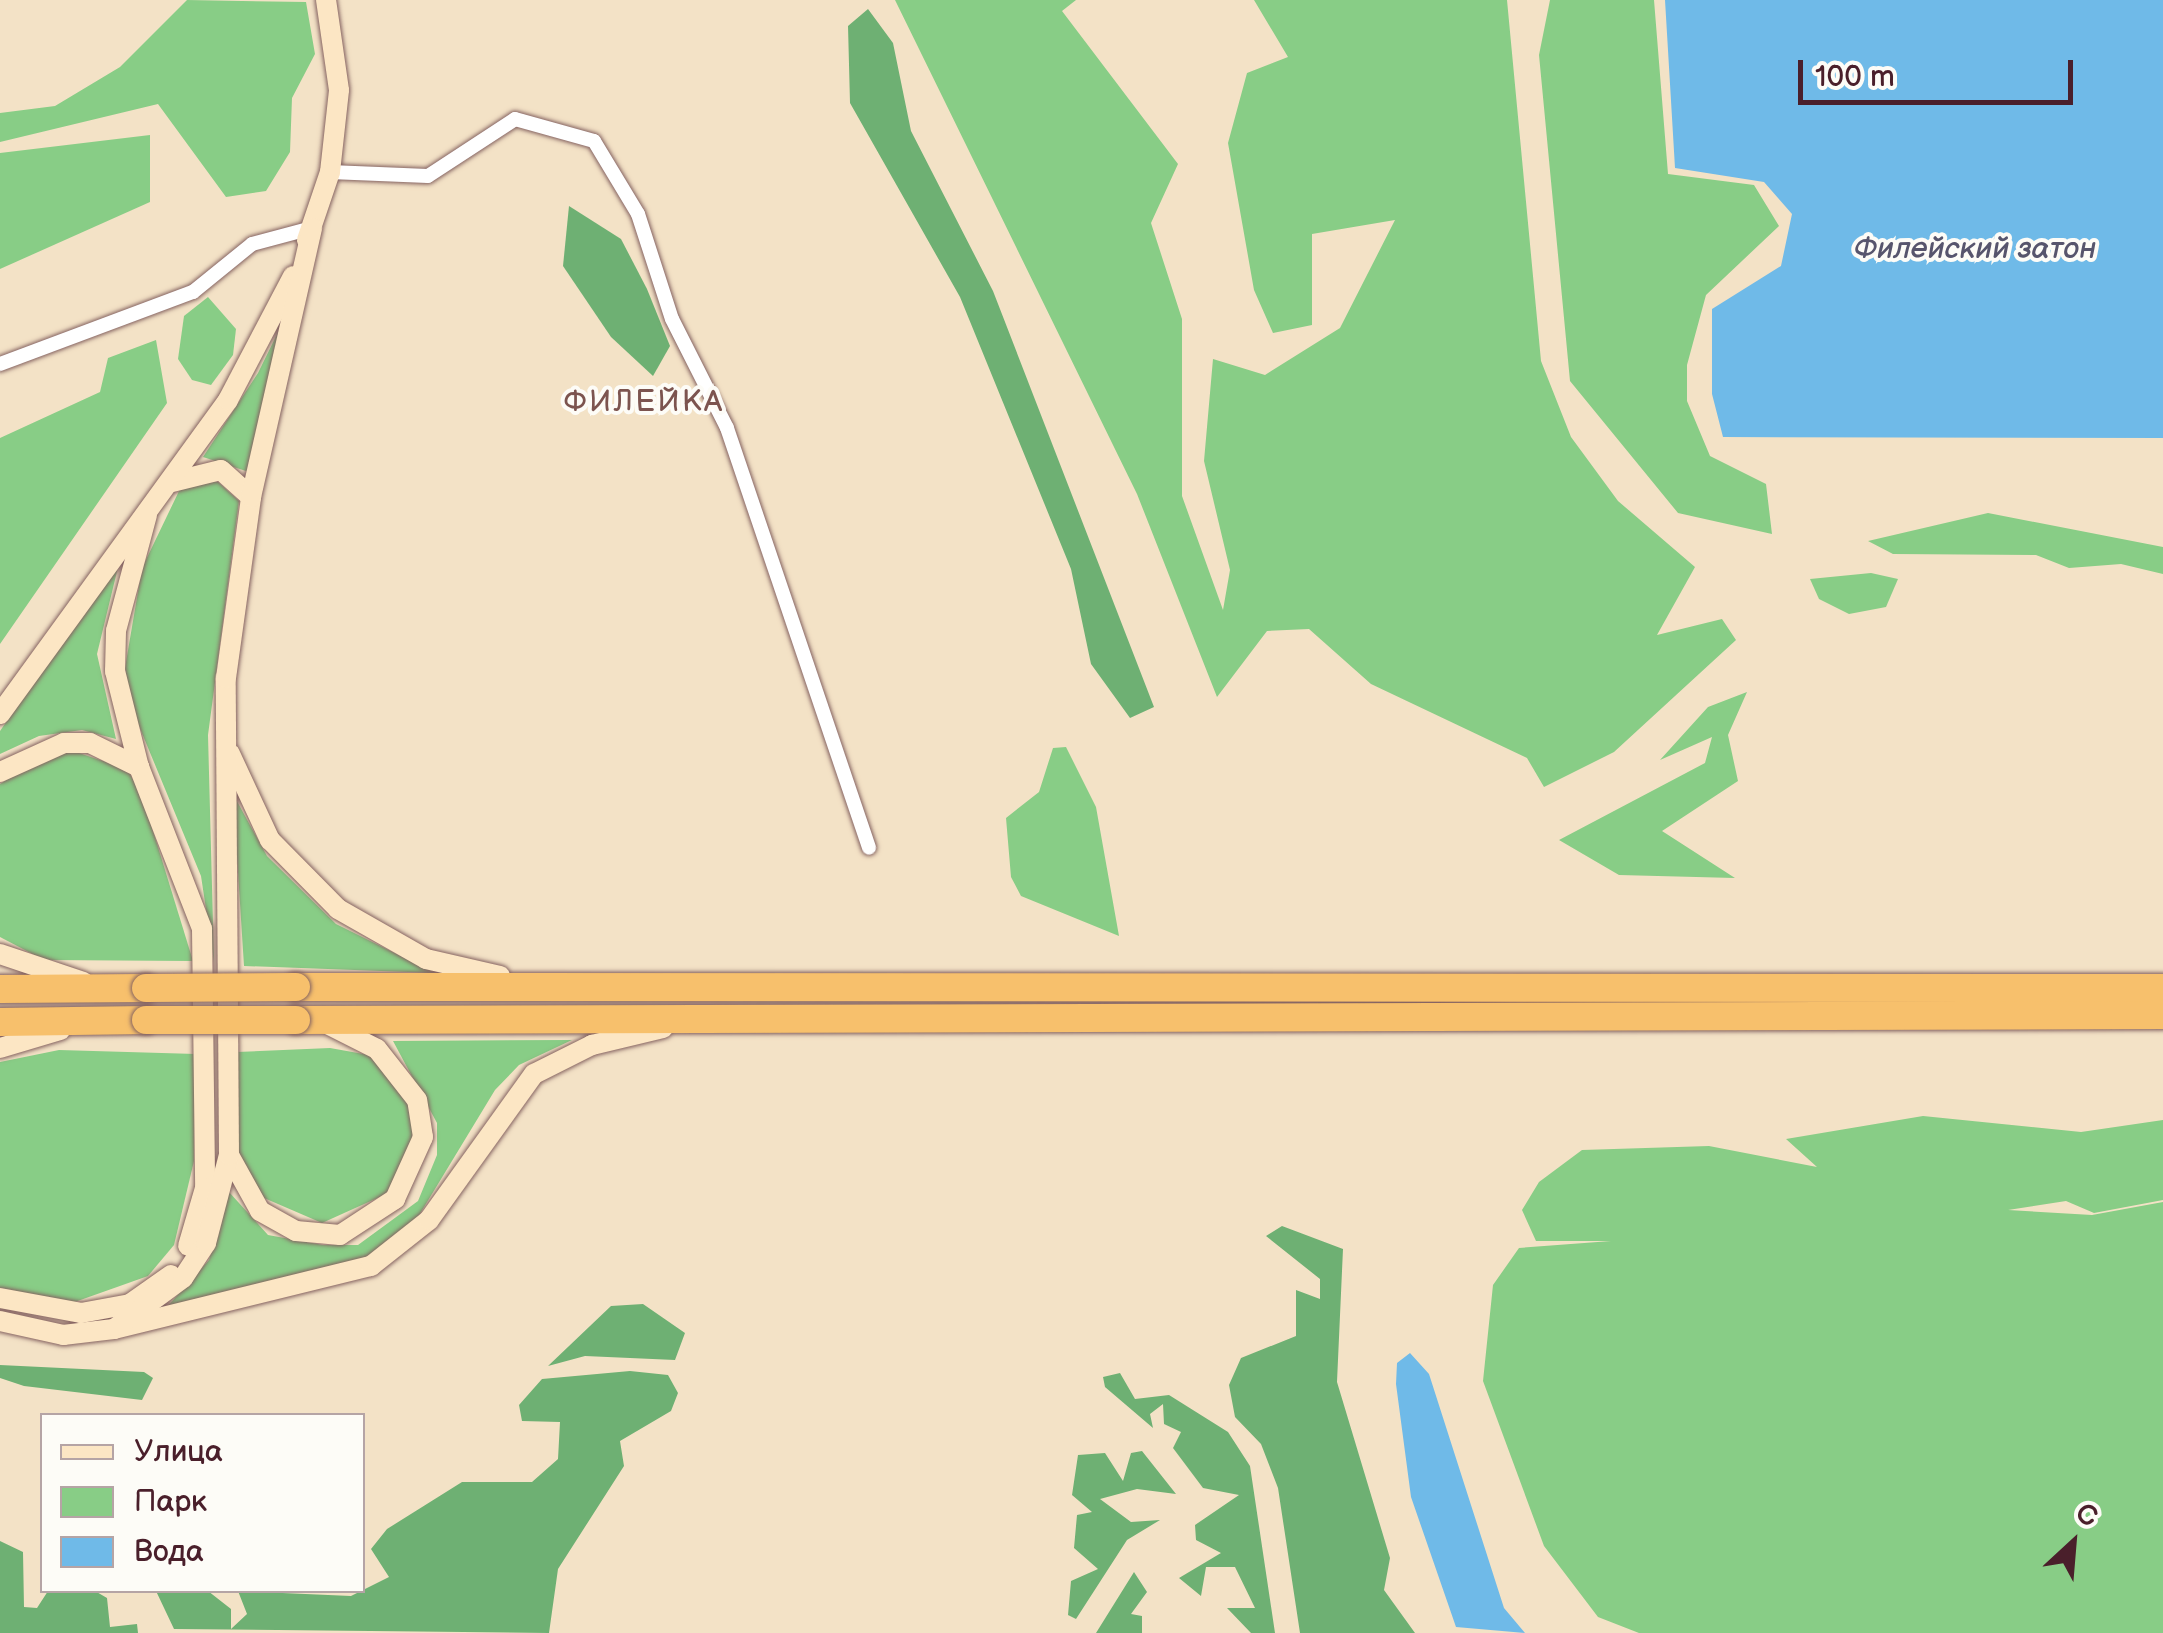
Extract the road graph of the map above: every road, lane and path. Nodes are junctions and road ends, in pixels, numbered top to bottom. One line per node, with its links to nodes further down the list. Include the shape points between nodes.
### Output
1 (326, 0): 2 (street, via 338,42)
2 (330, 172): 3 (street); 12 (street, via 428,176 515,119 594,141 638,214 672,319 727,428)
3 (312, 228): 4 (street, via 252,244 193,292); 5 (street, via 261,347); 6 (street)
4 (0, 364)
5 (171, 483): 6 (street, via 220,470); 7 (street)
6 (252, 497): 9 (street)
7 (147, 515): 8 (street); 10 (street, via 116,631 120,707)
8 (0, 714)
9 (224, 726): 15 (street, via 252,811 338,910 441,964); 24 (street)
10 (139, 767): 11 (street, via 90,743 64,744); 25 (street, via 202,929 205,1188 195,1233 163,1284 130,1304 46,1312)
11 (0, 772)
12 (870, 848)
13 (0, 954): 14 (street)
14 (104, 988): 15 (highway, bridge); 17 (highway)
15 (602, 988): 16 (highway)
16 (2163, 988)
17 (0, 989)
18 (2163, 1015): 19 (highway)
19 (724, 1018): 21 (highway); 27 (street, via 622,1036 534,1074 429,1220 371,1266)
20 (106, 1020): 21 (highway, bridge); 22 (highway); 23 (street)
21 (306, 1020): 24 (street, via 362,1038 410,1084 423,1137 410,1177 364,1227 316,1236 260,1210)
22 (0, 1022)
23 (0, 1048)
24 (229, 1154): 27 (street, via 206,1243 184,1278)
25 (0, 1298)
26 (0, 1321): 27 (street, via 63,1335)
27 (114, 1329)

